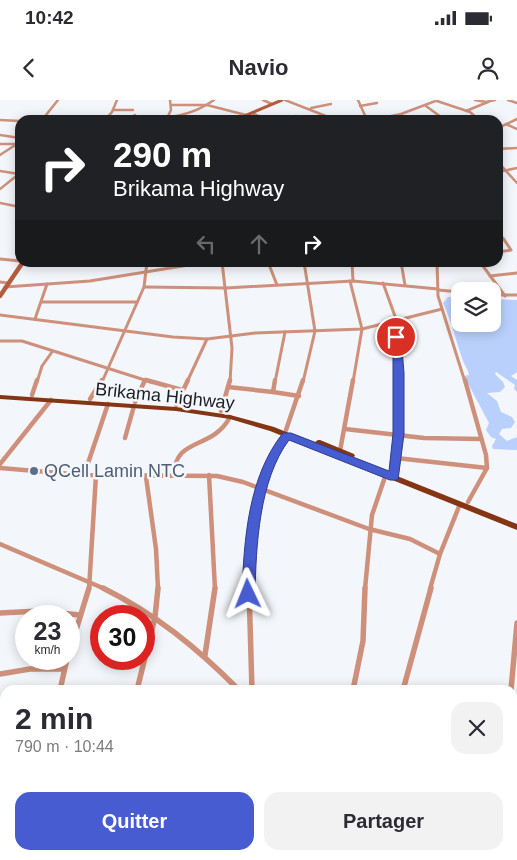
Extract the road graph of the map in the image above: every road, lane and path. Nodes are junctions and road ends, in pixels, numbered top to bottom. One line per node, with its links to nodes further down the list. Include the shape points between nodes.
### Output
1 (58, 100): 28 (street)
2 (117, 100): 24 (street)
3 (170, 100): 19 (street)
4 (214, 100): 20 (street)
5 (263, 100): 17 (street)
6 (283, 100): 17 (main road); 23 (street)
7 (358, 100): 21 (street)
8 (431, 100): 13 (street)
9 (450, 100): 13 (street)
10 (474, 100): 14 (street)
11 (495, 100): 14 (street)
12 (508, 100): 16 (street)
13 (438, 101): 22 (street); 26 (street)
14 (488, 102): 26 (street)
15 (377, 103): 21 (street)
16 (517, 103)
17 (272, 104): 27 (main road)
18 (331, 104): 23 (street)
19 (172, 105): 20 (street); 30 (street)
20 (207, 105): 31 (street); 32 (street)
21 (360, 106): 36 (street)
22 (426, 106): 37 (street); 38 (street)
23 (310, 108): 35 (street)
24 (113, 110): 25 (street); 29 (street)
25 (133, 110)
26 (466, 111): 39 (street)
27 (252, 113): 33 (main road); 34 (street)
28 (46, 115)
29 (108, 115)
30 (168, 115)
31 (180, 115)
32 (242, 115)
33 (248, 115)
34 (256, 115)
35 (325, 115)
36 (364, 115)
37 (392, 115)
38 (438, 115)
39 (472, 115)
40 (517, 119): 43 (street)
41 (0, 120): 42 (street)
42 (15, 121)
43 (506, 124): 44 (street); 45 (street)
44 (503, 126)
45 (517, 129)
46 (0, 135): 47 (street)
47 (15, 137)
48 (0, 144): 49 (street)
49 (15, 144)
50 (15, 145): 53 (street)
51 (517, 148): 52 (street)
52 (503, 149)
53 (0, 155)
54 (503, 168): 56 (street)
55 (517, 168): 56 (street)
56 (505, 170): 60 (street)
57 (0, 171): 58 (street)
58 (15, 173)
59 (15, 177): 61 (street)
60 (517, 183)
61 (0, 190)
62 (0, 203): 63 (street)
63 (15, 206)
64 (503, 238): 65 (street, via 511,250)
65 (503, 251)
66 (0, 259): 67 (street)
67 (15, 260)
68 (17, 267): 86 (main road)
69 (147, 267): 78 (street)
70 (179, 267): 78 (street)
71 (223, 267): 90 (street)
72 (270, 267): 87 (street)
73 (305, 267): 83 (street)
74 (352, 267): 81 (street)
75 (403, 267): 88 (street)
76 (437, 267): 91 (street)
77 (484, 267): 80 (street)
78 (146, 273): 85 (street, via 90,282); 89 (street)
79 (517, 273): 80 (street)
80 (490, 276): 96 (street)
81 (352, 281): 83 (street); 84 (street); 103 (street)
82 (0, 282): 86 (street)
83 (309, 283): 87 (street); 104 (street)
84 (383, 283): 88 (street); 102 (street)
85 (47, 284): 86 (street); 97 (street)
86 (6, 285): 94 (main road)
87 (277, 285): 90 (street)
88 (405, 285): 91 (street)
89 (144, 287): 90 (street); 98 (street)
90 (226, 288): 107 (street)
91 (438, 290): 92 (street); 99 (street)
92 (451, 291)
93 (517, 295): 96 (street)
94 (0, 296)
95 (501, 296): 96 (street)
96 (505, 296)
97 (42, 302): 98 (street); 101 (street)
98 (136, 302): 105 (street)
99 (442, 309): 102 (street); 131 (street)
100 (0, 315): 101 (street)
101 (35, 319): 105 (street)
102 (395, 320): 103 (street); 129 (street, via 399,373)
103 (362, 329): 104 (street); 127 (street)
104 (315, 331): 106 (street); 118 (street)
105 (124, 332): 108 (street); 111 (street)
106 (285, 332): 107 (street); 115 (street)
107 (231, 336): 108 (street); 113 (street)
108 (207, 339): 114 (street)
109 (0, 341): 110 (street, via 22,341)
110 (52, 352): 111 (street); 117 (street, via 42,366)
111 (108, 369): 112 (street); 120 (street)
112 (145, 380): 114 (street); 123 (street)
113 (228, 387): 115 (street); 125 (street)
114 (182, 390): 124 (street)
115 (273, 392): 118 (street)
116 (0, 393): 117 (highway, Brikama Highway)
117 (32, 395): 120 (highway, Brikama Highway)
118 (299, 396): 128 (street)
119 (0, 397): 121 (highway, Brikama Highway)
120 (90, 399): 123 (highway, Brikama Highway)
121 (51, 400): 122 (highway, Brikama Highway); 134 (street)
122 (108, 404): 123 (highway, Brikama Highway); 137 (street)
123 (134, 404): 124 (highway, Brikama Highway); 126 (highway, Brikama Highway); 130 (street)
124 (176, 405): 125 (highway, Brikama Highway)
125 (221, 411): 128 (highway, Brikama Highway)
126 (230, 416): 128 (highway, Brikama Highway); 141 (street, via 225,429 216,437 188,447 176,458)
127 (344, 429): 129 (street); 132 (street)
128 (286, 433): 132 (highway, Brikama Highway); 136 (highway, Brikama Highway); 144 (street, via 275,450)
129 (398, 434): 131 (street); 133 (street)
130 (125, 438)
131 (481, 439): 135 (street)
132 (340, 451): 140 (highway, Brikama Highway)
133 (396, 458): 135 (street); 140 (street)
134 (0, 466): 137 (street)
135 (487, 468): 145 (street)
136 (386, 474): 140 (highway, Brikama Highway); 149 (street, via 378,490)
137 (84, 475): 138 (street)
138 (96, 475): 142 (street); 152 (street)
139 (208, 475): 141 (street); 144 (street); 160 (street, via 215,589)
140 (394, 475): 143 (highway, Brikama Highway)
141 (174, 476): 142 (street)
142 (146, 477): 154 (street, via 158,571)
143 (412, 482): 145 (highway, Brikama Highway); 146 (highway, Brikama Highway)
144 (262, 488): 149 (street); 168 (street, via 250,542 247,575)
145 (468, 502): 147 (highway, Brikama Highway)
146 (460, 504): 148 (highway, Brikama Highway); 151 (street)
147 (517, 522)
148 (517, 527)
149 (369, 529): 151 (street, via 410,539); 169 (street, via 364,563 362,642)
150 (0, 544): 152 (street)
151 (440, 554): 170 (street)
152 (91, 583): 153 (street); 157 (street)
153 (132, 605)
154 (155, 607)
155 (15, 612): 156 (street)
156 (0, 613)
157 (80, 615)
158 (155, 618): 160 (street)
159 (517, 623): 171 (street)
160 (204, 655): 167 (street)
161 (30, 670): 164 (street)
162 (64, 670): 165 (street)
163 (142, 670): 166 (street)
164 (0, 674)
165 (61, 685)
166 (138, 685)
167 (234, 685)
168 (252, 685)
169 (354, 685)
170 (404, 685)
171 (511, 685)

